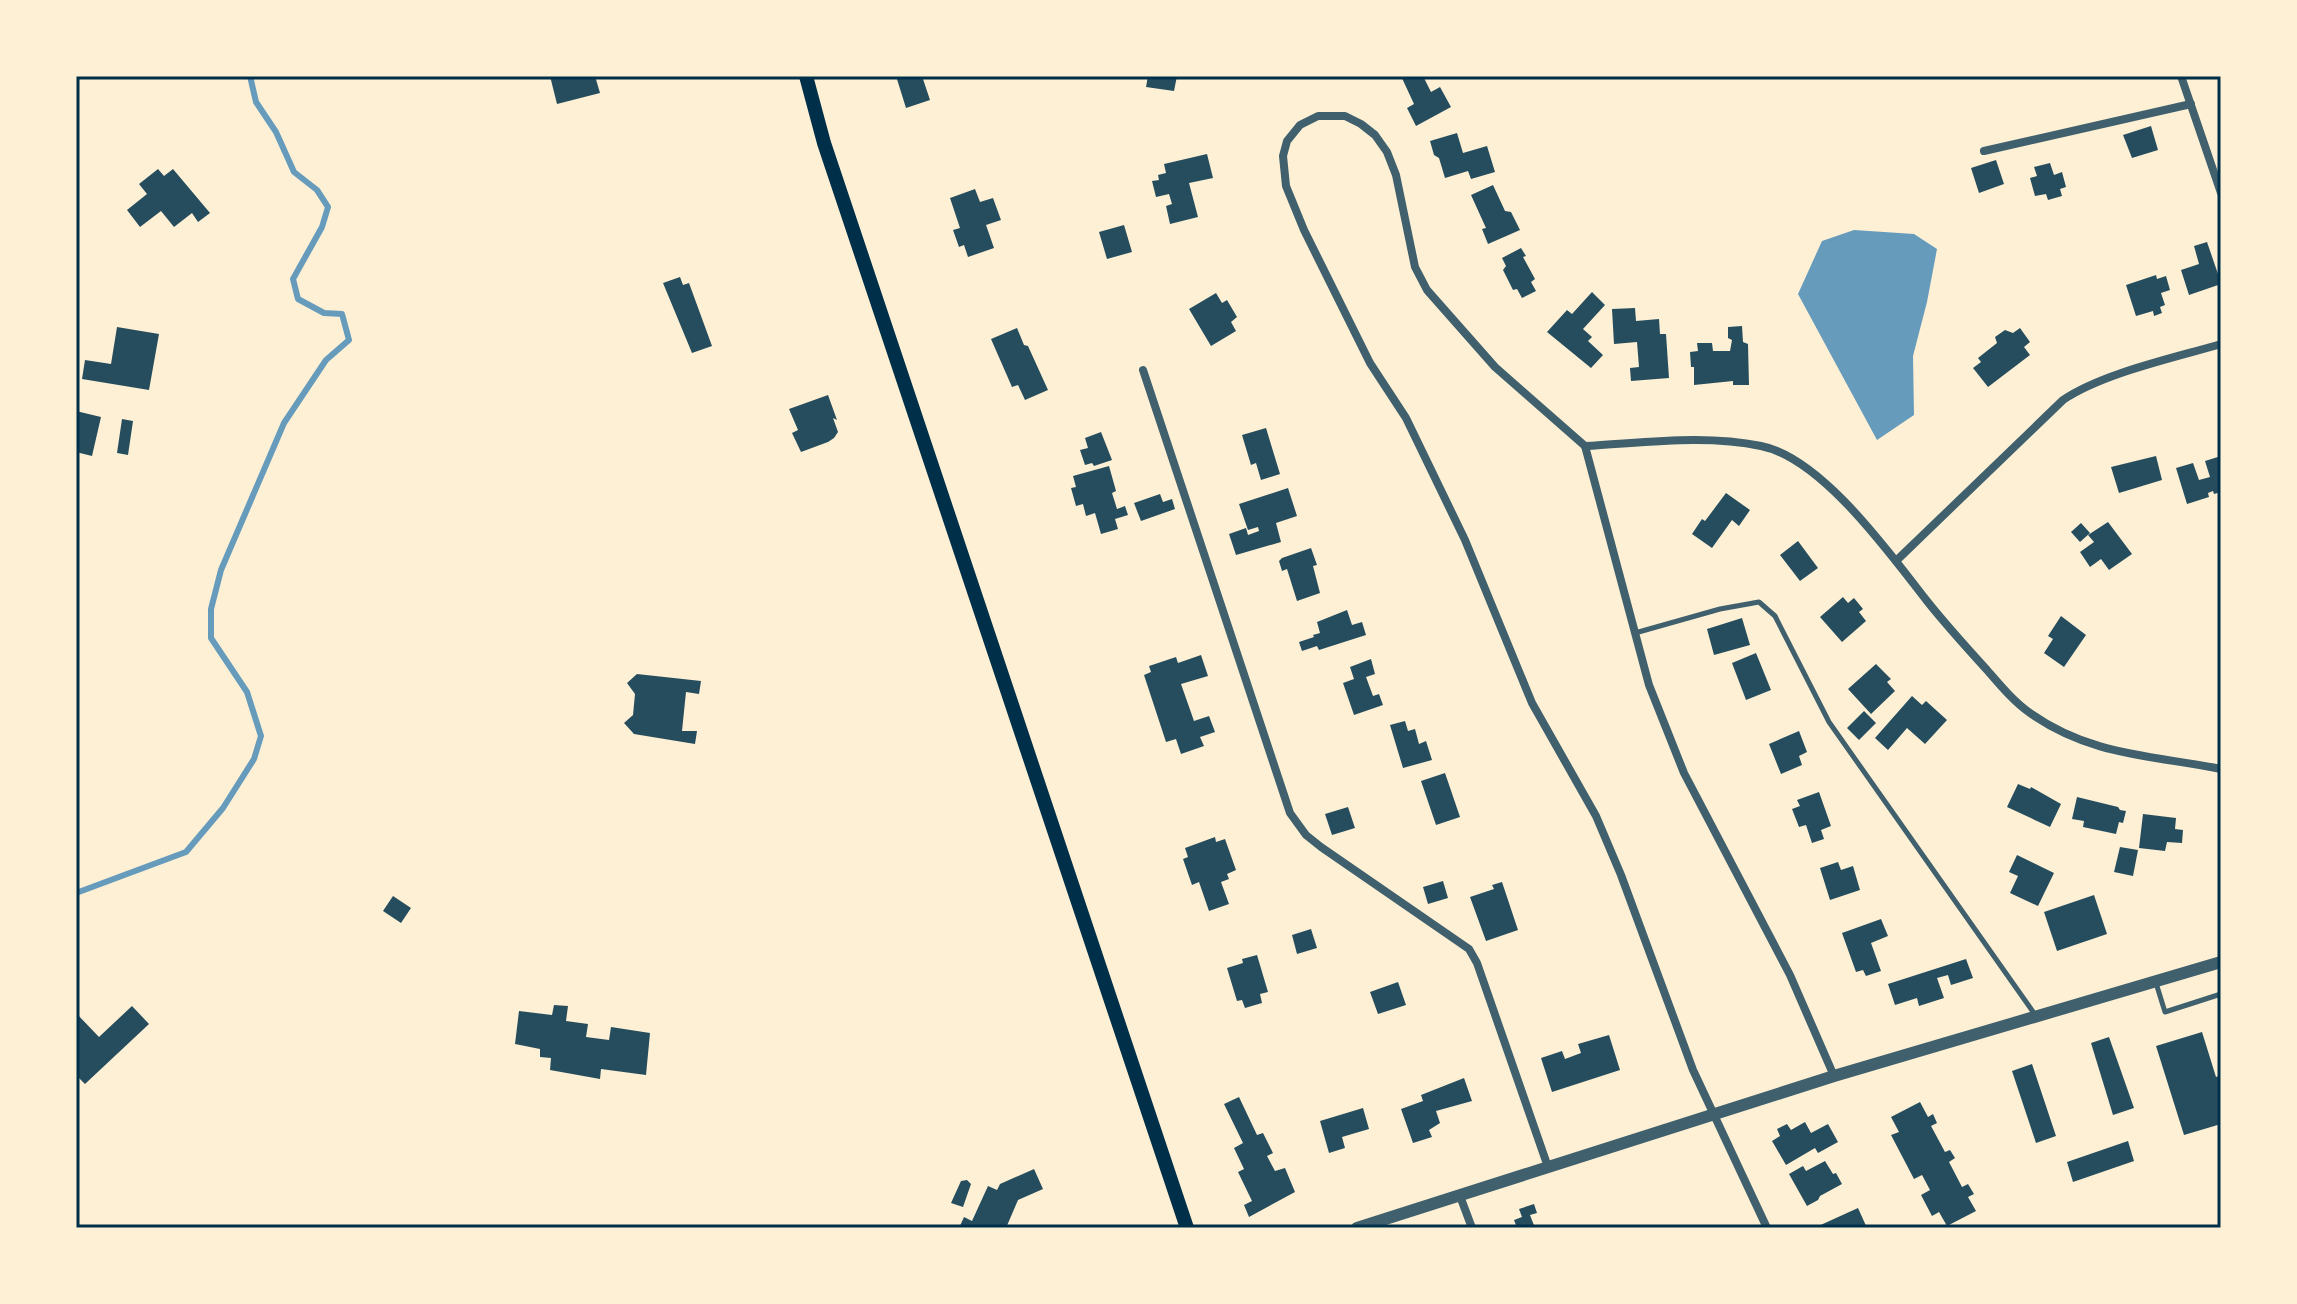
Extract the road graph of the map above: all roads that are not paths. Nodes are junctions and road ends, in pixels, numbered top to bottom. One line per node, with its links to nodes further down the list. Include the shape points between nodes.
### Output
1 (806, 76): 20 (main road)
2 (2181, 76): 3 (street)
3 (2191, 104): 4 (street); 5 (street)
4 (1984, 151)
5 (2221, 193)
6 (2221, 344): 9 (street, via 2073,393)
7 (1143, 370): 18 (street, via 1290,813 1321,847 1469,949)
8 (1585, 446): 9 (street, via 1715,440 1763,446 1822,479); 10 (street); 17 (street, via 1495,367 1427,290 1415,267 1396,175 1375,135 1345,116 1318,116 1300,125 1283,156 1286,186 1304,230 1370,363 1427,460 1532,703 1596,816)
9 (1896, 561): 11 (street, via 2029,713 2083,742 2113,751)
10 (1635, 633): 15 (lane, via 1759,602 1775,616 1829,722); 16 (street, via 1684,773 1790,975)
11 (2221, 769)
12 (2221, 962): 13 (street)
13 (2155, 982): 14 (lane, via 2165,1012); 15 (street)
14 (2221, 994)
15 (2036, 1016): 16 (street)
16 (1834, 1076): 17 (street)
17 (1712, 1114): 18 (street); 23 (street)
18 (1548, 1167): 19 (street)
19 (1460, 1196): 21 (street); 22 (street)
20 (1187, 1228)
21 (1357, 1228)
22 (1472, 1228)
23 (1767, 1228)

